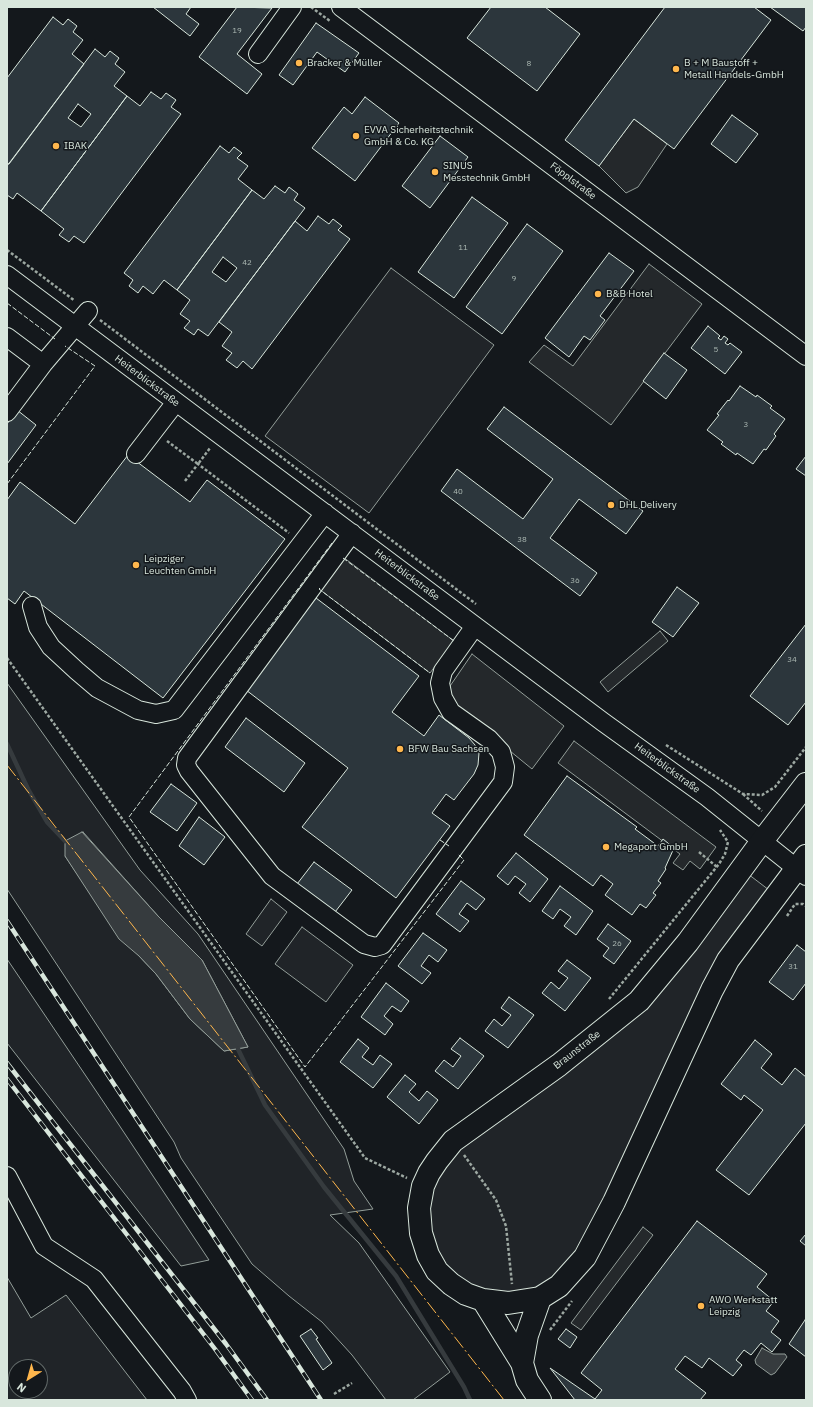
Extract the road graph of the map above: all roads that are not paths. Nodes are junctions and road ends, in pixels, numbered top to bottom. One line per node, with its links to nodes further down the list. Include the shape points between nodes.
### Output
1 (292, 7): 3 (street)
2 (341, 7): 8 (street, Föpplstraße)
3 (258, 54)
4 (7, 276): 6 (street, Heiterblickstraße)
5 (88, 311): 6 (street)
6 (74, 327): 9 (street); 10 (street, Heiterblickstraße)
7 (7, 337): 9 (street)
8 (806, 356)
9 (43, 364): 11 (street)
10 (176, 402): 12 (street); 13 (street, Heiterblickstraße)
11 (7, 412)
12 (136, 454)
13 (325, 513): 14 (street, Heiterblickstraße); 15 (street, via 174,710 156,714 138,710 97,688 51,647 38,627)
14 (352, 533): 16 (street, Heiterblickstraße); 16 (street, via 187,758 186,765 272,876 364,944 376,947 382,945 503,782 505,767 501,752 489,739 451,712 443,698 440,683 443,671)
15 (32, 606)
16 (475, 626): 18 (street, Heiterblickstraße)
17 (806, 784): 18 (main road, Braunstraße)
18 (762, 840): 19 (street, Heiterblickstraße); 22 (main road, Braunstraße, via 688,942 639,1000 559,1065 453,1141 429,1173 423,1186 419,1208 421,1233 428,1255 437,1271 451,1284 466,1294)
19 (803, 866): 21 (main road, Braunstraße, via 728,960 585,1258 559,1286)
20 (7, 1176): 24 (street, via 44,1246 94,1279)
21 (540, 1298): 22 (main road, Braunstraße, via 508,1303); 23 (main road, via 527,1335)
22 (483, 1300): 23 (main road)
23 (522, 1363): 25 (main road, via 527,1380)
24 (187, 1400)
25 (540, 1400)

